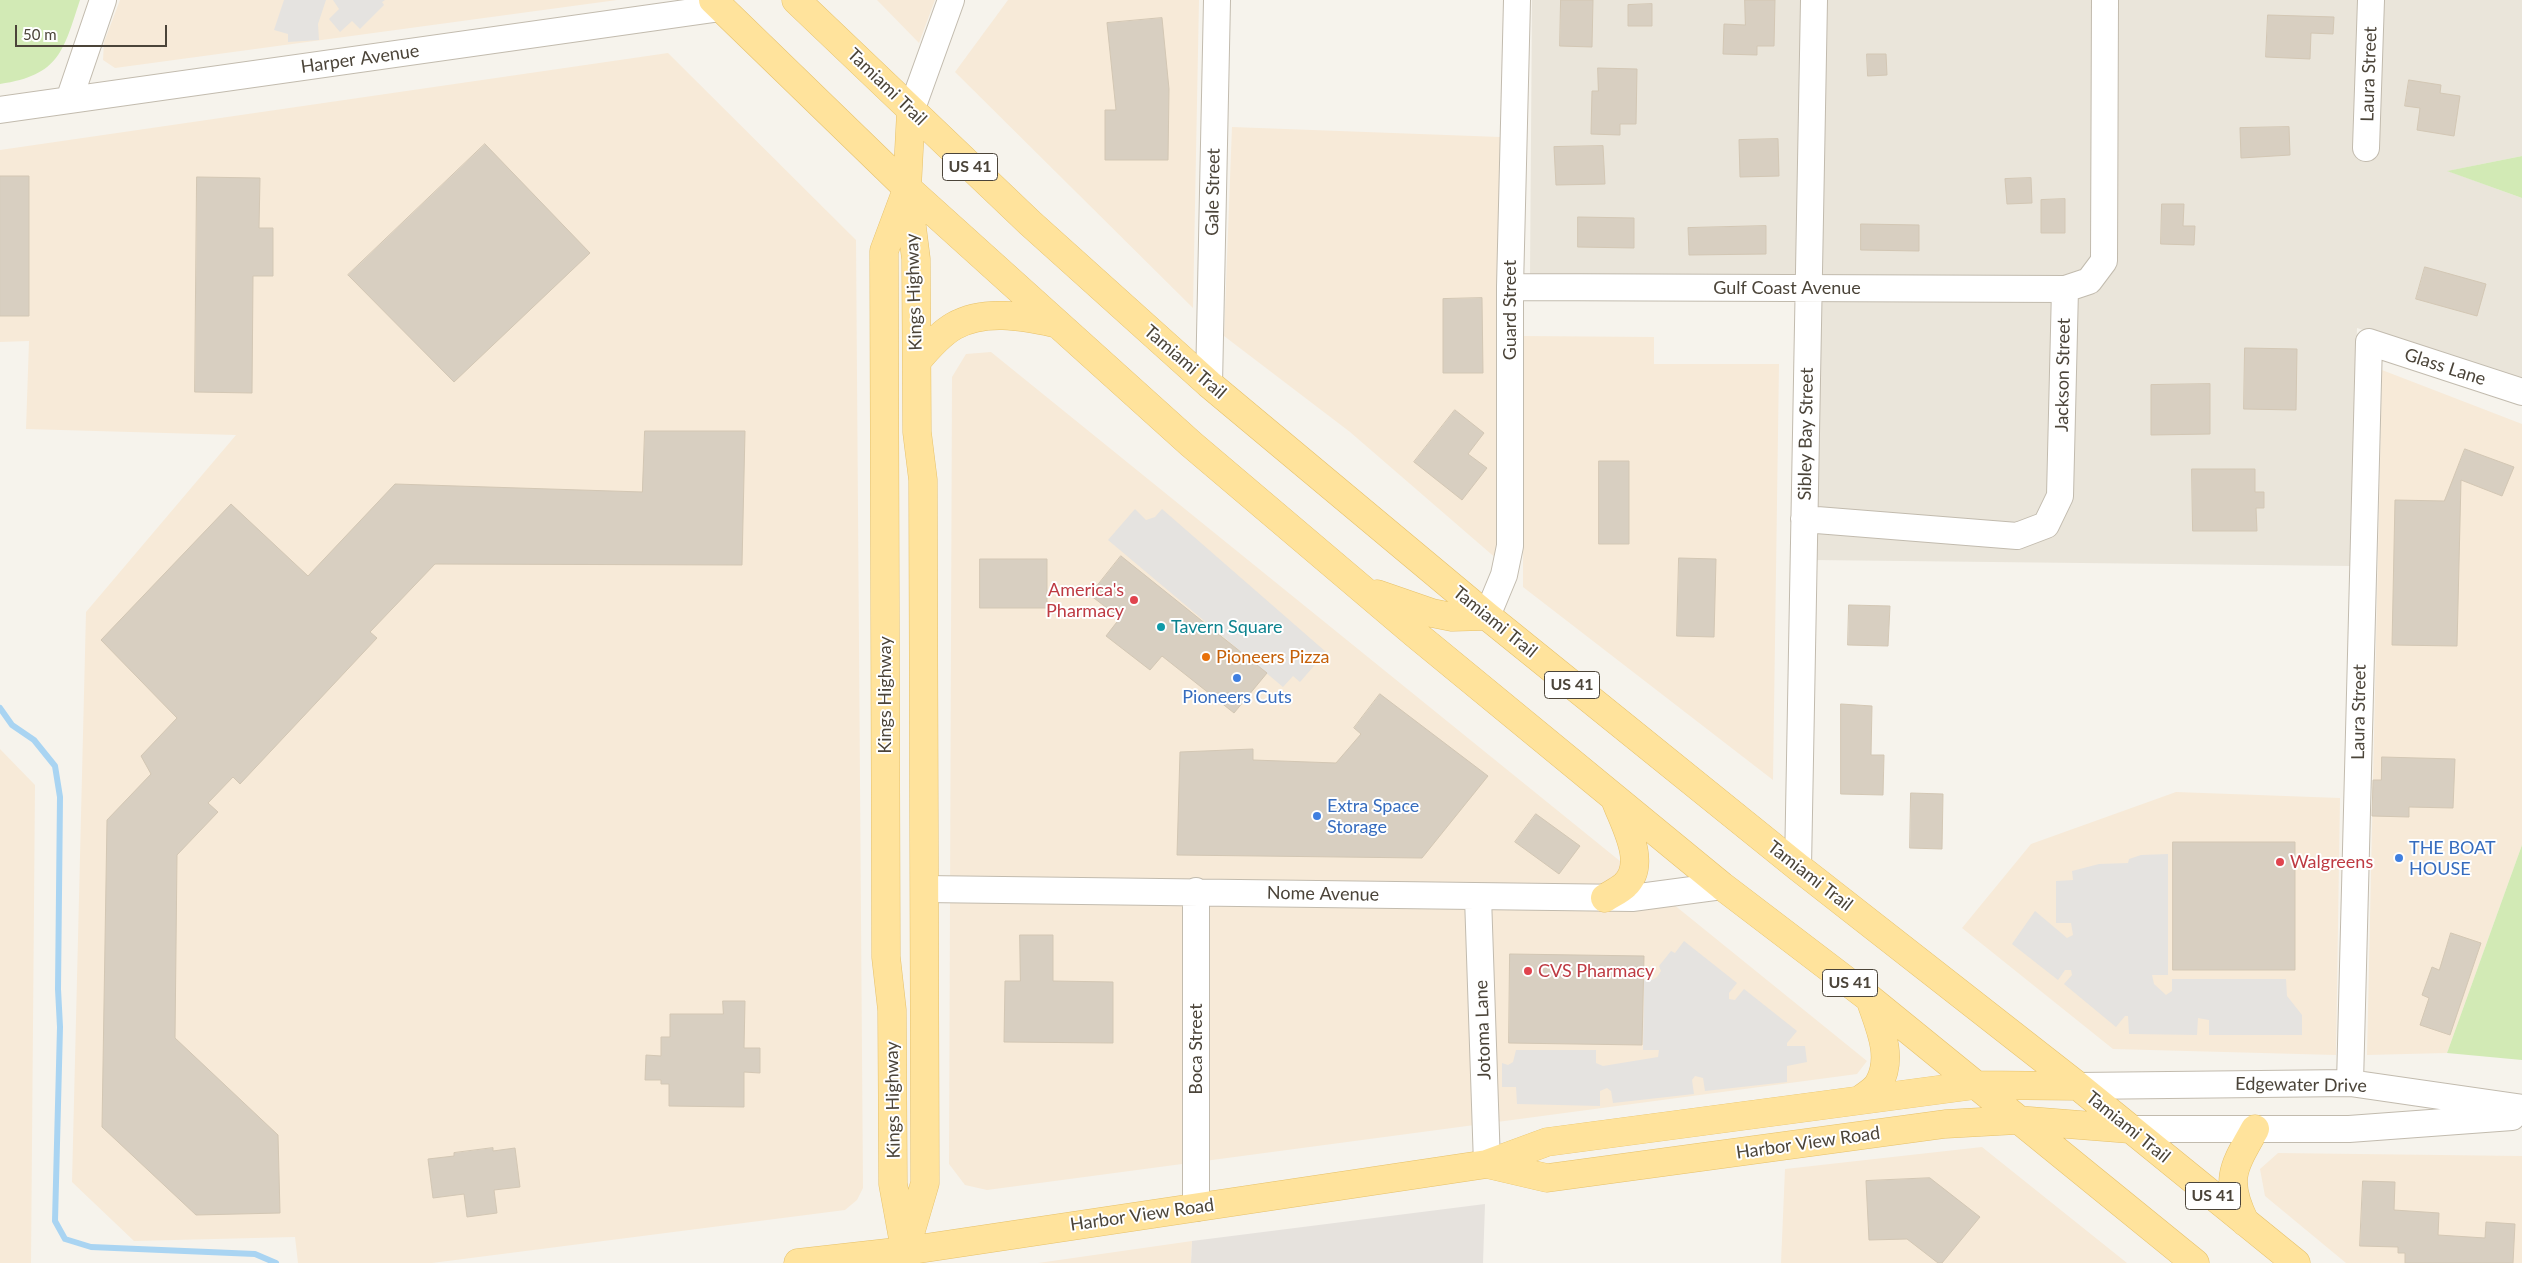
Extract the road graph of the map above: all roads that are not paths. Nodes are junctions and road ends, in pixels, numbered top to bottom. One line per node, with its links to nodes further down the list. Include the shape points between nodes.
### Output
1 (103, 0): 10 (street)
2 (796, 0): 12 (main road, Tamiami Trail / US 41)
3 (951, 0): 12 (street)
4 (1217, 0): 21 (street, Gale Street)
5 (1517, 0): 15 (street, Guard Street)
6 (1814, 0): 16 (street, Sibley Bay Street)
7 (2105, 0): 17 (street, via 2104,261 2089,281)
8 (2371, 0): 13 (street, Laura Street)
9 (716, 4): 10 (street, Harper Avenue); 14 (main road, US 41)
10 (70, 100): 11 (street, Harper Avenue)
11 (0, 110)
12 (912, 111): 14 (main road); 21 (main road, Tamiami Trail / US 41, via 1030,223)
13 (2366, 148)
14 (907, 188): 18 (main road, US 41); 20 (main road, Kings Highway, via 916,259); 25 (main road, Kings Highway, via 884,251)
15 (1510, 287): 16 (street, Gulf Coast Avenue); 27 (street, Guard Street, via 1510,546 1504,575)
16 (1809, 288): 17 (street, Gulf Coast Avenue); 23 (street, Sibley Bay Street)
17 (2065, 288): 23 (street, Jackson Street, via 2060,496 2046,524 2017,536)
18 (1054, 323): 20 (main road, via 1013,314 980,318 954,326); 26 (main road, US 41)
19 (2369, 342): 22 (street, Glass Lane); 36 (street, Laura Street)
20 (917, 361): 24 (main road, Kings Highway)
21 (1209, 384): 27 (main road, Tamiami Trail / US 41)
22 (2522, 392)
23 (1804, 520): 29 (street, Sibley Bay Street)
24 (923, 563): 25 (main road); 31 (main road, Kings Highway)
25 (885, 564): 48 (main road, Kings Highway, via 886,957 892,1010 893,1184)
26 (1361, 588): 27 (main road, via 1432,613 1452,617); 28 (main road, US 41)
27 (1487, 616): 29 (main road, Tamiami Trail / US 41)
28 (1615, 799): 30 (main road, US 41); 34 (main road, via 1634,855 1635,870 1624,886)
29 (1798, 867): 38 (main road, Tamiami Trail / US 41)
30 (1722, 886): 34 (street, Nome Avenue, via 1632,898); 35 (main road, US 41)
31 (924, 889): 32 (street, Nome Avenue); 48 (main road, Kings Highway, via 925,1183)
32 (1196, 891): 33 (street, Nome Avenue); 46 (street, Boca Street)
33 (1478, 897): 34 (street, Nome Avenue); 45 (street, Jotoma Lane)
34 (1605, 898)
35 (1869, 998): 37 (main road, US 41); 39 (main road, via 1885,1041 1886,1063 1879,1085)
36 (2350, 1083): 38 (street, Edgewater Drive); 40 (street, Edgewater Drive)
37 (1975, 1085): 38 (main road, Harbor View Road); 39 (main road, Harbor View Road); 42 (main road, US 41)
38 (2078, 1086): 43 (main road, Tamiami Trail / US 41)
39 (1861, 1099): 45 (main road, Harbor View Road, via 1547,1142)
40 (2522, 1108)
41 (2522, 1116): 44 (street, via 2349,1128)
42 (2017, 1120): 43 (main road, Harbor View Road); 45 (main road, Harbor View Road, via 1945,1124 1547,1178); 50 (main road, US 41)
43 (2130, 1128): 44 (street); 47 (main road, Tamiami Trail / US 41)
44 (2255, 1129): 47 (main road, via 2236,1160 2233,1177 2234,1200)
45 (1487, 1164): 46 (main road, Harbor View Road)
46 (1196, 1208): 48 (main road, Harbor View Road)
47 (2245, 1222): 51 (main road, Tamiami Trail / US 41)
48 (905, 1257): 49 (main road, Harbor View Road)
49 (798, 1263)
50 (2195, 1263)
51 (2296, 1263)

